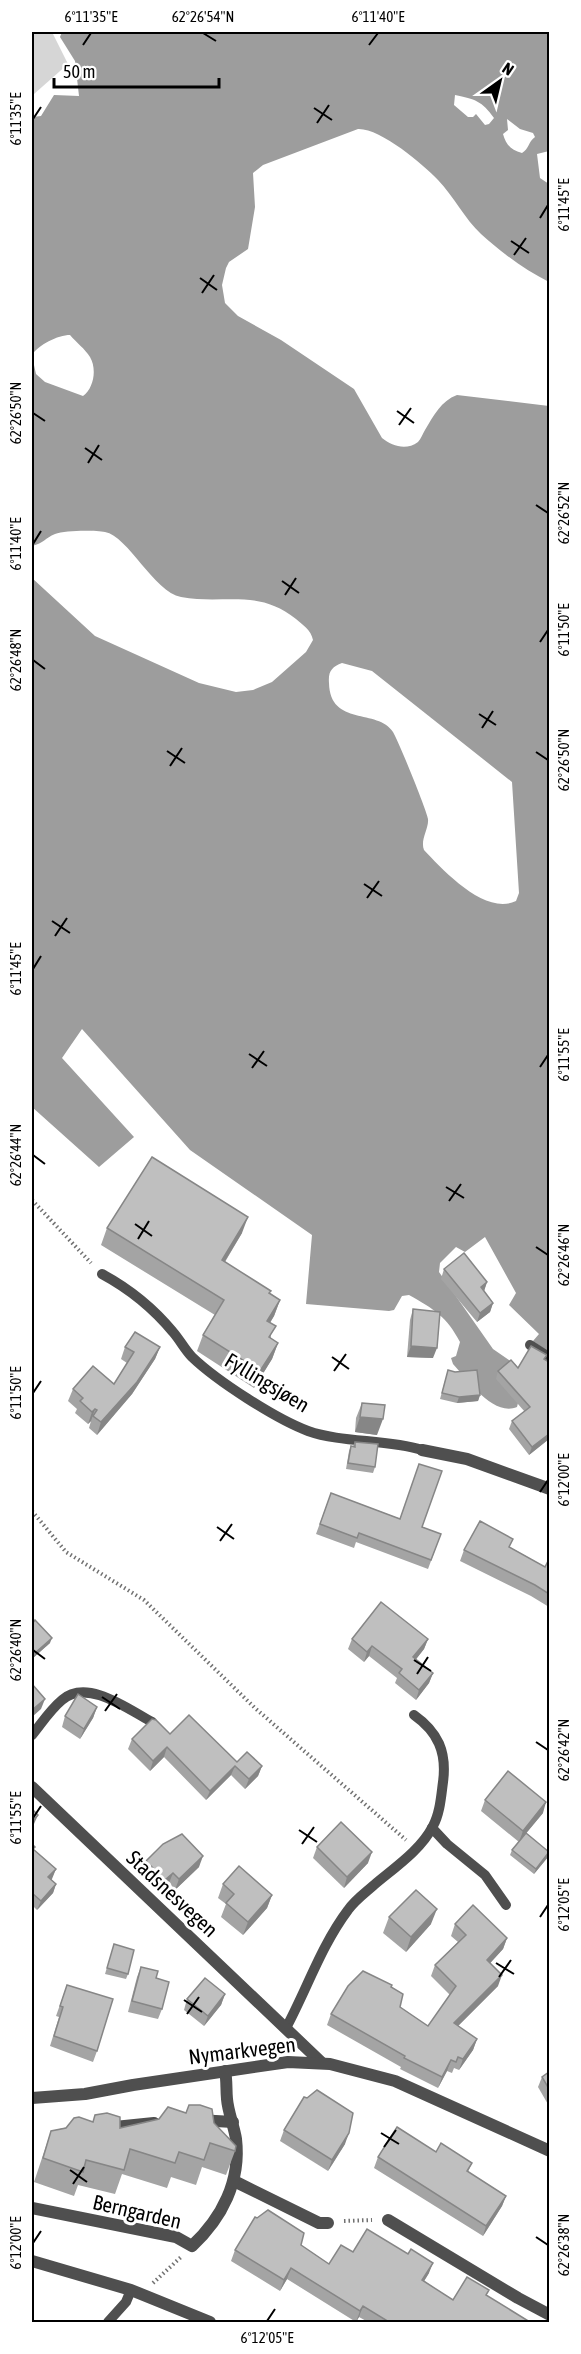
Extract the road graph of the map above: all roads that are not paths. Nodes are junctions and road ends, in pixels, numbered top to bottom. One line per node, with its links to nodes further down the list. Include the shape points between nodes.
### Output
1 (102, 1274): 4 (lane, Fyllingsjøen, via 154,1312 191,1356 215,1376 282,1418 309,1431)
2 (530, 1345): 3 (lane)
3 (549, 1358)
4 (422, 1450): 5 (street, Fyllingsjøen, via 467,1459)
5 (549, 1489)
6 (414, 1715): 10 (lane, via 436,1735 443,1753 444,1775)
7 (152, 1722): 8 (lane, via 101,1696 74,1693 63,1698)
8 (32, 1735)
9 (32, 1787): 12 (street, Stadsnesvegen)
10 (432, 1828): 11 (lane, via 484,1875); 12 (lane, via 339,1922)
11 (506, 1905)
12 (286, 2028): 13 (street, Stadsnesvegen)
13 (322, 2063): 14 (street, Nymarkvegen, via 288,2062); 20 (street, Nymarkvegen, via 395,2081)
14 (225, 2071): 15 (street, Nymarkvegen, via 85,2094); 18 (street, Berngarden, via 226,2100)
15 (32, 2098)
16 (188, 2120): 18 (street)
17 (166, 2122): 19 (street)
18 (233, 2122): 21 (street, Berngarden, via 237,2162)
19 (97, 2130)
20 (549, 2151)
21 (234, 2181): 22 (street, Berngarden, via 222,2209 192,2246 176,2238); 24 (street, via 319,2223)
22 (32, 2208)
23 (388, 2220): 27 (street)
24 (328, 2223)
25 (32, 2261): 26 (street)
26 (135, 2291): 28 (lane); 29 (street)
27 (549, 2315)
28 (108, 2322)
29 (210, 2322)

